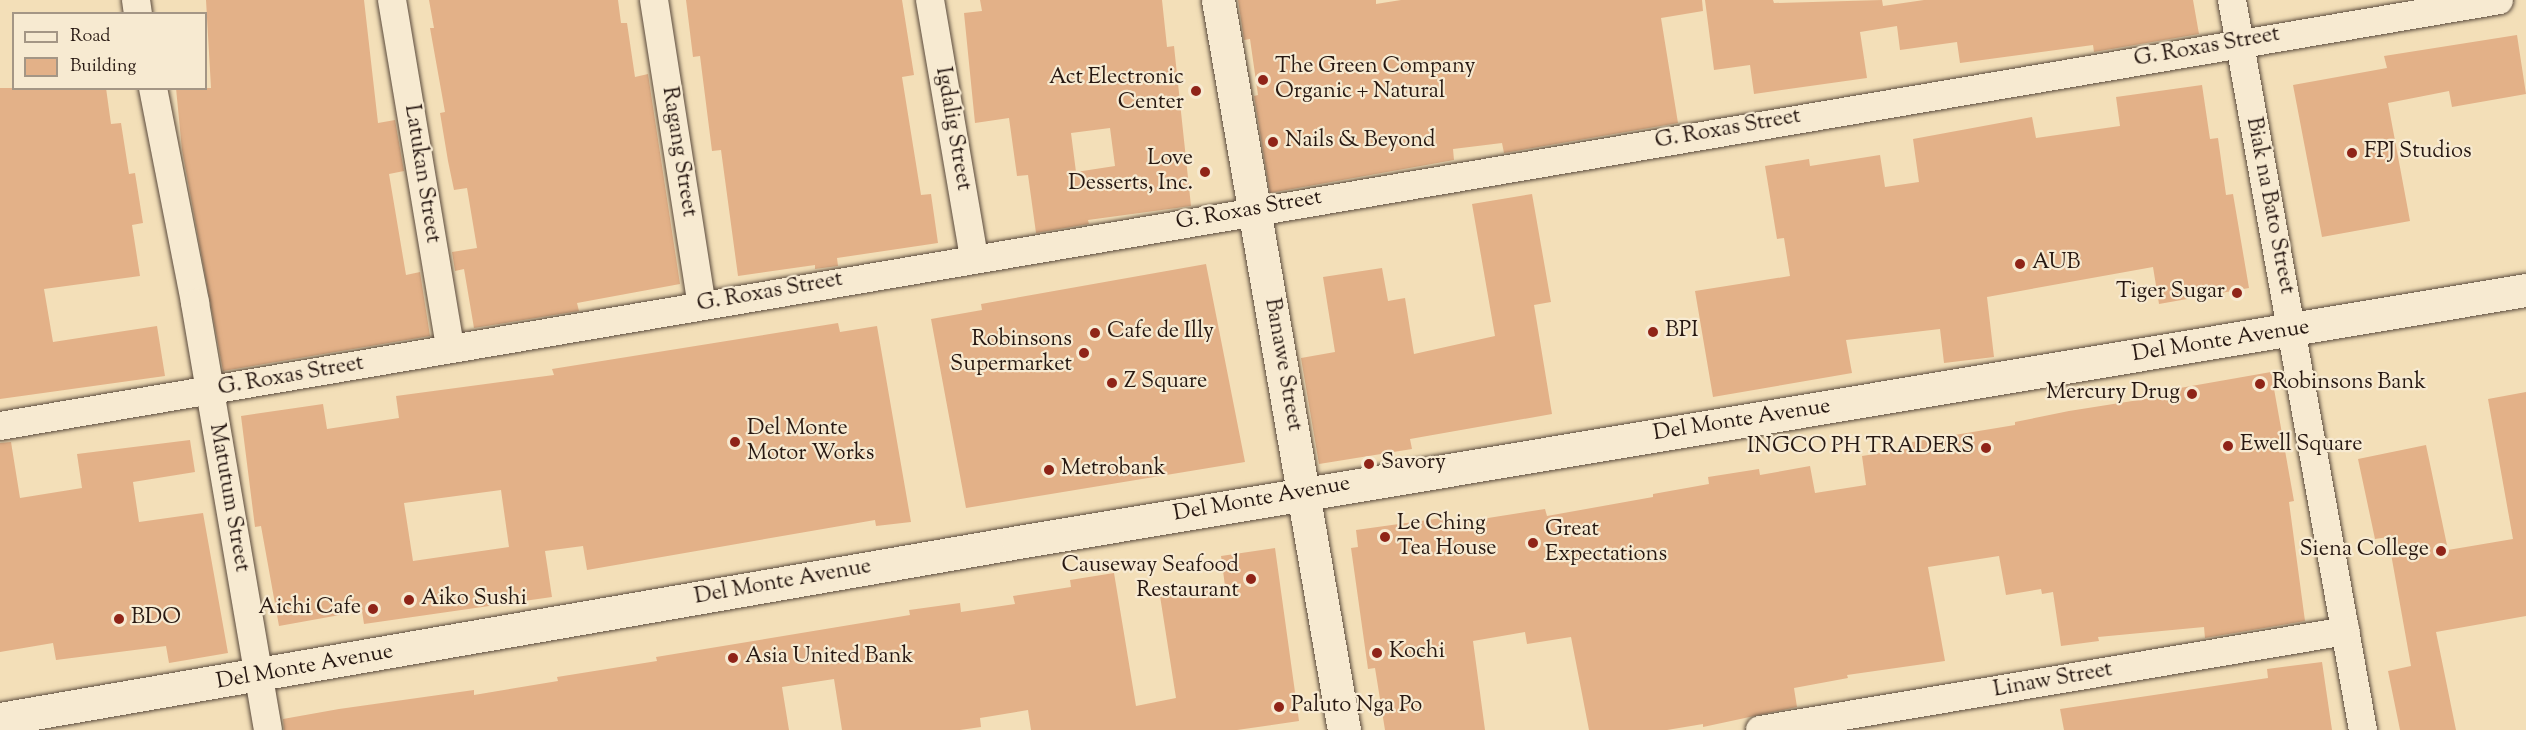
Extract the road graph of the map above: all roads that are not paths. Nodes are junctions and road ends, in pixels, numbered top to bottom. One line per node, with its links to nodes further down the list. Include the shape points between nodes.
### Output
1 (392, 0): 14 (street, Latukan Street)
2 (654, 0): 12 (street, Ragang Street)
3 (930, 0): 10 (street, Igdalig Street)
4 (1218, 0): 9 (main road, Banawe Street)
5 (2232, 0): 7 (street, Biak na Bato Street)
6 (2499, 0): 7 (street, G. Roxas Street)
7 (2240, 43): 9 (street, G. Roxas Street); 13 (street, Biak na Bato Street)
8 (153, 90): 15 (street, Matutum Street)
9 (1255, 210): 10 (street, G. Roxas Street); 17 (main road, Banawe Street)
10 (974, 258): 12 (street, G. Roxas Street)
11 (2526, 290): 13 (main road, Del Monte Avenue)
12 (702, 305): 14 (street, G. Roxas Street)
13 (2292, 330): 17 (main road, Del Monte Avenue); 18 (street, Biak na Bato Street)
14 (450, 348): 15 (street, G. Roxas Street)
15 (210, 391): 16 (street, G. Roxas Street); 19 (street, Matutum Street)
16 (0, 426)
17 (1304, 493): 19 (main road, Del Monte Avenue); 22 (main road, Banawe Street)
18 (2346, 631): 23 (street, Linaw Street); 24 (street, Biak na Bato Street)
19 (260, 676): 20 (main road, Del Monte Avenue); 21 (street, Matutum Street)
20 (0, 719)
21 (268, 730)
22 (1344, 730)
23 (1760, 730)
24 (2363, 730)

